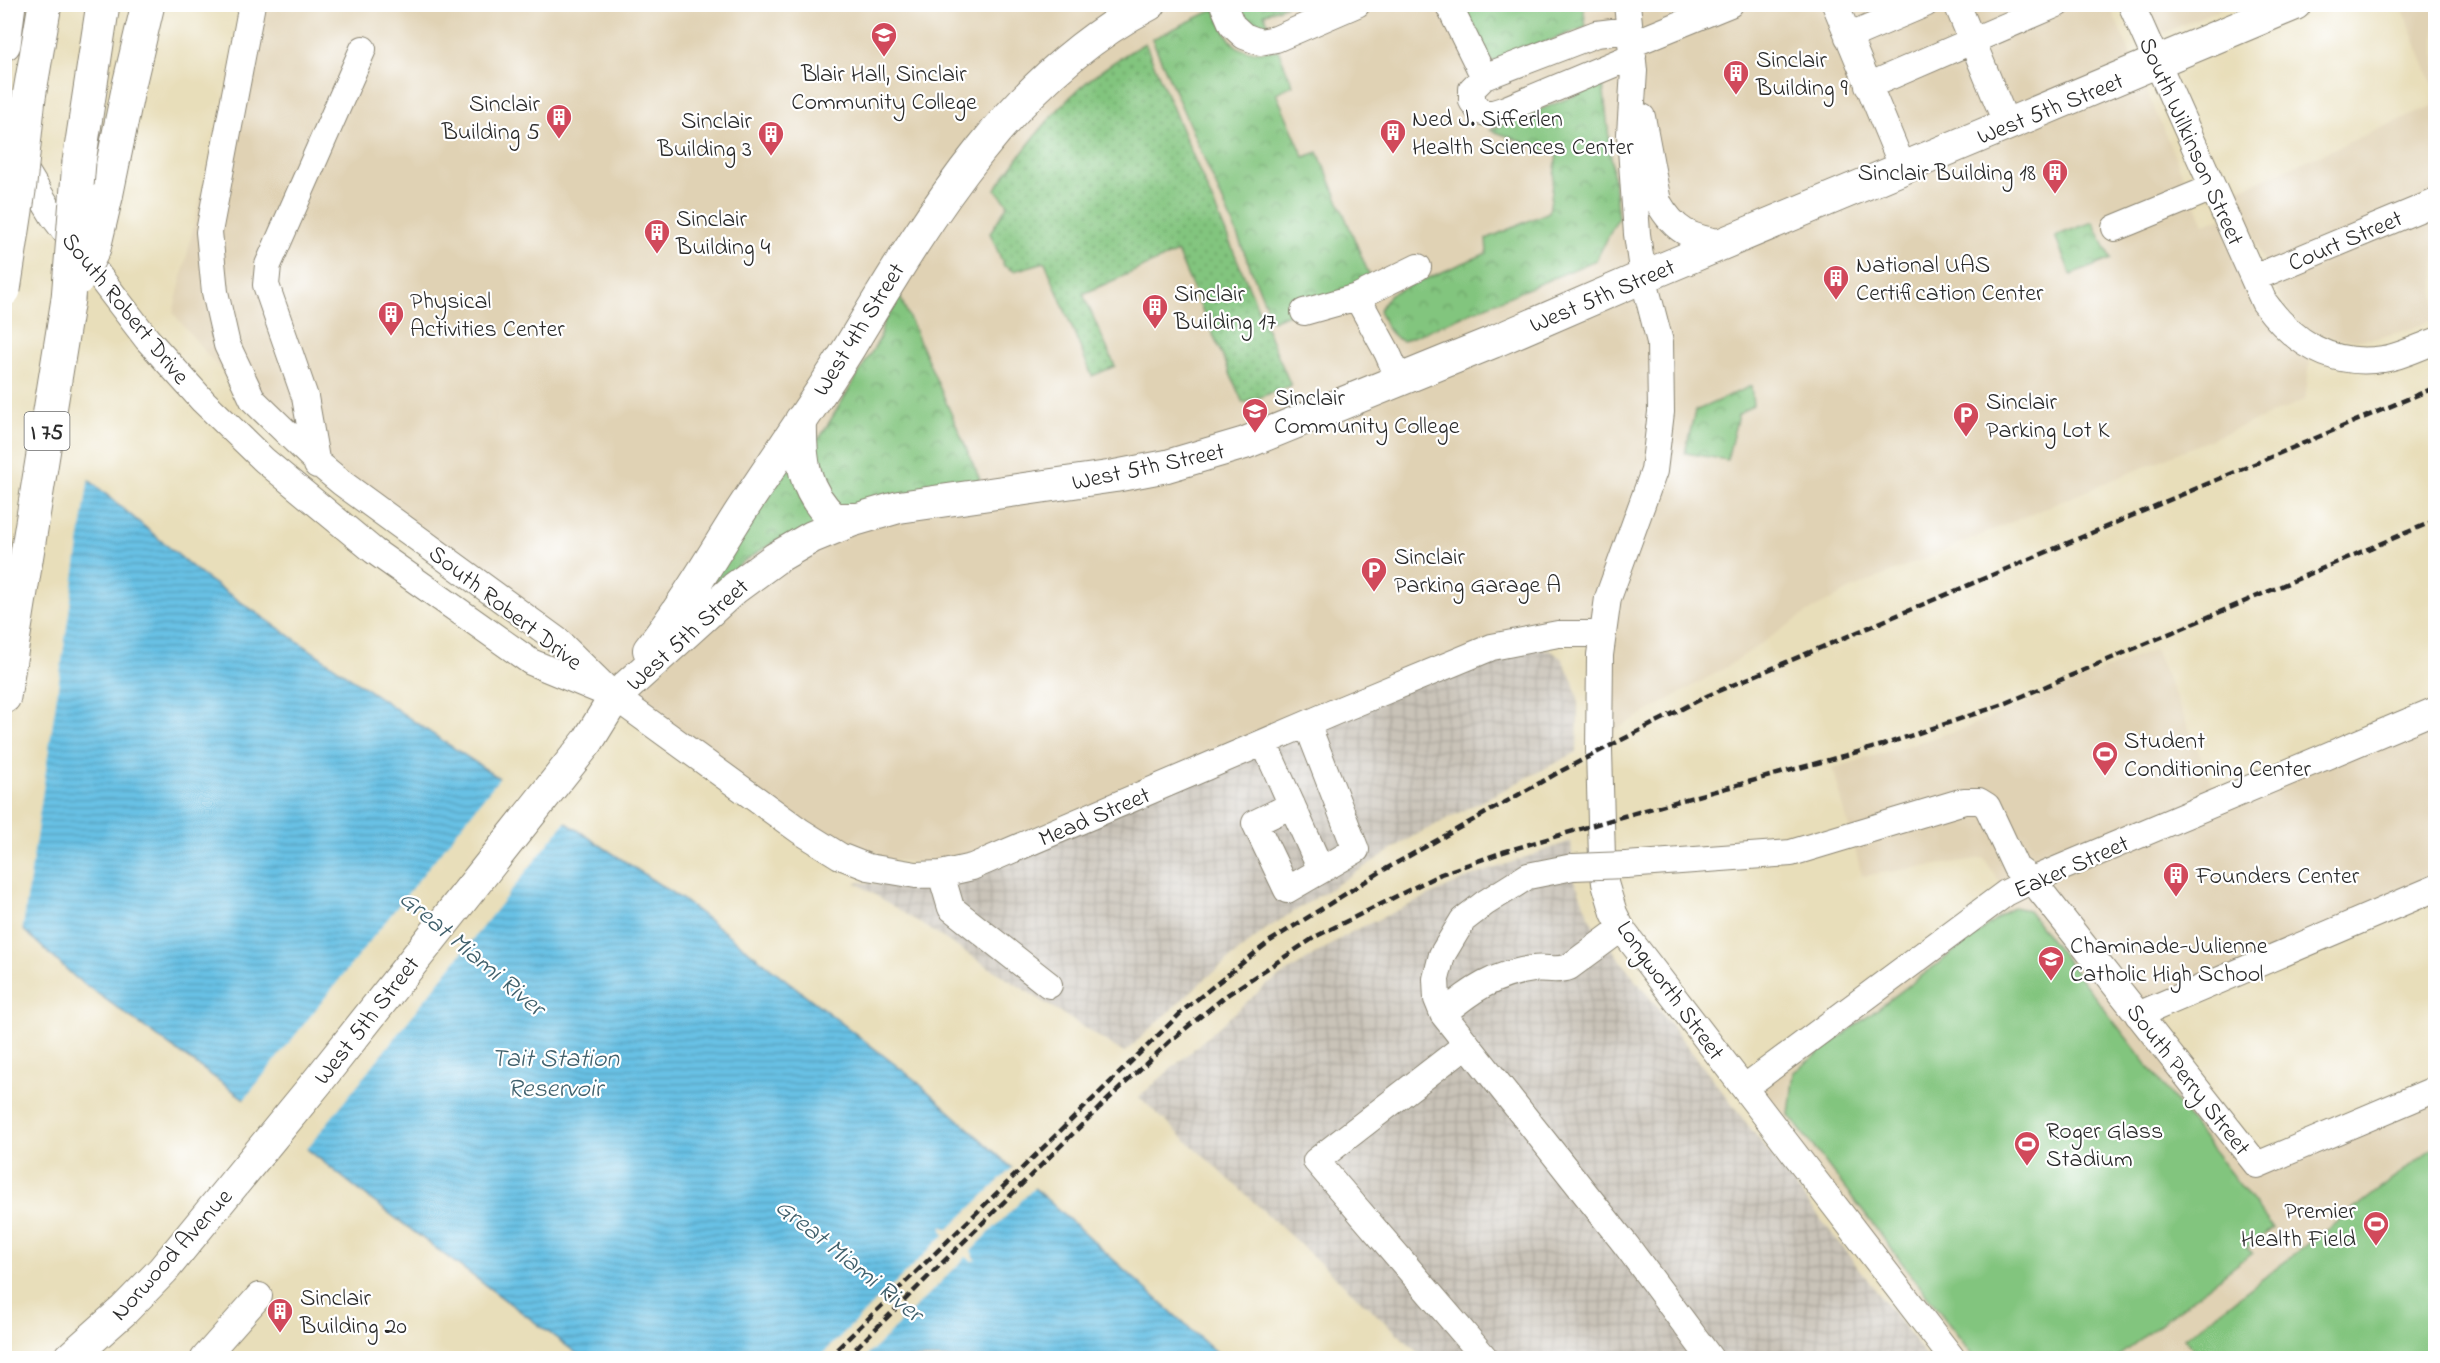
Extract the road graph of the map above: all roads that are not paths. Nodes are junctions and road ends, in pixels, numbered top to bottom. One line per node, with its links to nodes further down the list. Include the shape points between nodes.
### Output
1 (104, 4): 37 (highway, I 75, bridge, via 79,162)
2 (148, 4): 37 (highway, bridge, via 94,248)
3 (252, 4): 42 (street, South Robert Drive, via 209,232 215,292 227,345 253,400)
4 (1150, 4): 41 (main road, West 4th Street, via 1088,43 993,133 907,252)
5 (1223, 4): 6 (street, via 1232,25 1244,36 1260,42 1276,39)
6 (1357, 4)
7 (1448, 4): 22 (street)
8 (1627, 4): 19 (street)
9 (1730, 4): 19 (street)
10 (1835, 4): 17 (street)
11 (1925, 4): 17 (street)
12 (1957, 4): 18 (street)
13 (2057, 4): 18 (street)
14 (2131, 4): 21 (street, South Wilkinson Street)
15 (2295, 4): 21 (main road, West 5th Street)
16 (45, 5): 35 (highway, bridge)
17 (1848, 37): 24 (street)
18 (1973, 42): 24 (street); 25 (street)
19 (1631, 43): 22 (street, via 1596,34); 22 (street, via 1490,114 1479,111 1472,101 1472,88); 23 (street)
20 (363, 50): 42 (street, via 268,265 266,285 305,397)
21 (2157, 64): 25 (main road, West 5th Street); 28 (street, South Wilkinson Street)
22 (1484, 77)
23 (1634, 84): 31 (street, via 1658,202 1664,213 1686,234); 33 (street, via 1630,134)
24 (1869, 86): 27 (street)
25 (2007, 125): 27 (main road, West 5th Street)
26 (4, 135): 43 (street, South Robert Drive, via 53,216 147,339 203,401)
27 (1903, 168): 31 (main road, West 5th Street)
28 (2212, 188): 30 (street); 34 (street, South Wilkinson Street)
29 (2436, 202): 34 (street, Court Street)
30 (2115, 228)
31 (1724, 243): 33 (main road, West 5th Street)
32 (1418, 267): 36 (street)
33 (1643, 277): 40 (main road, West 5th Street); 45 (street, Longworth Street, via 1660,342 1658,449 1650,483 1608,598)
34 (2254, 278): 39 (street, South Wilkinson Street, via 2264,302 2293,336 2335,357 2385,359)
35 (4, 290)
36 (1357, 297): 38 (street); 40 (street)
37 (68, 299): 46 (highway, I 75)
38 (1304, 312)
39 (2436, 341)
40 (1399, 379): 44 (main road, West 5th Street, via 1245,443 1167,466 1079,482 936,500)
41 (801, 420): 44 (main road, via 804,472 818,505 834,519); 47 (main road, West 4th Street, via 659,637)
42 (318, 463): 43 (street); 47 (street, South Robert Drive, via 557,640)
43 (308, 498): 47 (street, South Robert Drive, via 374,551 531,662)
44 (857, 519): 47 (main road, West 5th Street, via 812,537 735,588)
45 (1602, 634): 49 (street, Mead Street, via 1558,634 1492,647); 56 (street, Longworth Street, via 1602,858 1605,883)
46 (4, 697)
47 (615, 697): 53 (street, Mead Street, via 840,856 892,873); 63 (main road, West 5th Street, via 588,741)
48 (2436, 710): 54 (street, Eaker Street)
49 (1307, 724): 50 (street, Mead Street); 52 (street, via 1356,850)
50 (1264, 743): 51 (street); 53 (street, Mead Street, via 972,867)
51 (1292, 806): 52 (street); 52 (street, via 1255,823 1287,890)
52 (1321, 870)
53 (941, 874): 57 (street, via 951,908)
54 (2032, 880): 58 (street, South Perry Street, bridge, via 2016,868 1987,806 1979,801 1964,801 1791,853 1573,867 1528,876 1464,920 1442,955 1436,979); 59 (street, South Perry Street); 61 (street, Eaker Street, via 2006,893)
55 (2436, 888): 59 (street)
56 (1622, 928): 58 (street, via 1563,970 1529,969 1485,982); 61 (street, Longworth Street)
57 (1049, 985)
58 (1443, 1014): 60 (street)
59 (2138, 1015): 62 (street, South Perry Street, via 2257,1165)
60 (1467, 1044): 67 (street, via 1316,1161); 68 (street, via 1626,1245)
61 (1744, 1088): 69 (street, Longworth Street)
62 (2436, 1089)
63 (244, 1171): 65 (main road, Norwood Avenue, via 163,1270)
64 (259, 1296): 66 (street)
65 (70, 1359)
66 (204, 1359)
67 (1485, 1359)
68 (1710, 1359)
69 (1952, 1359)

